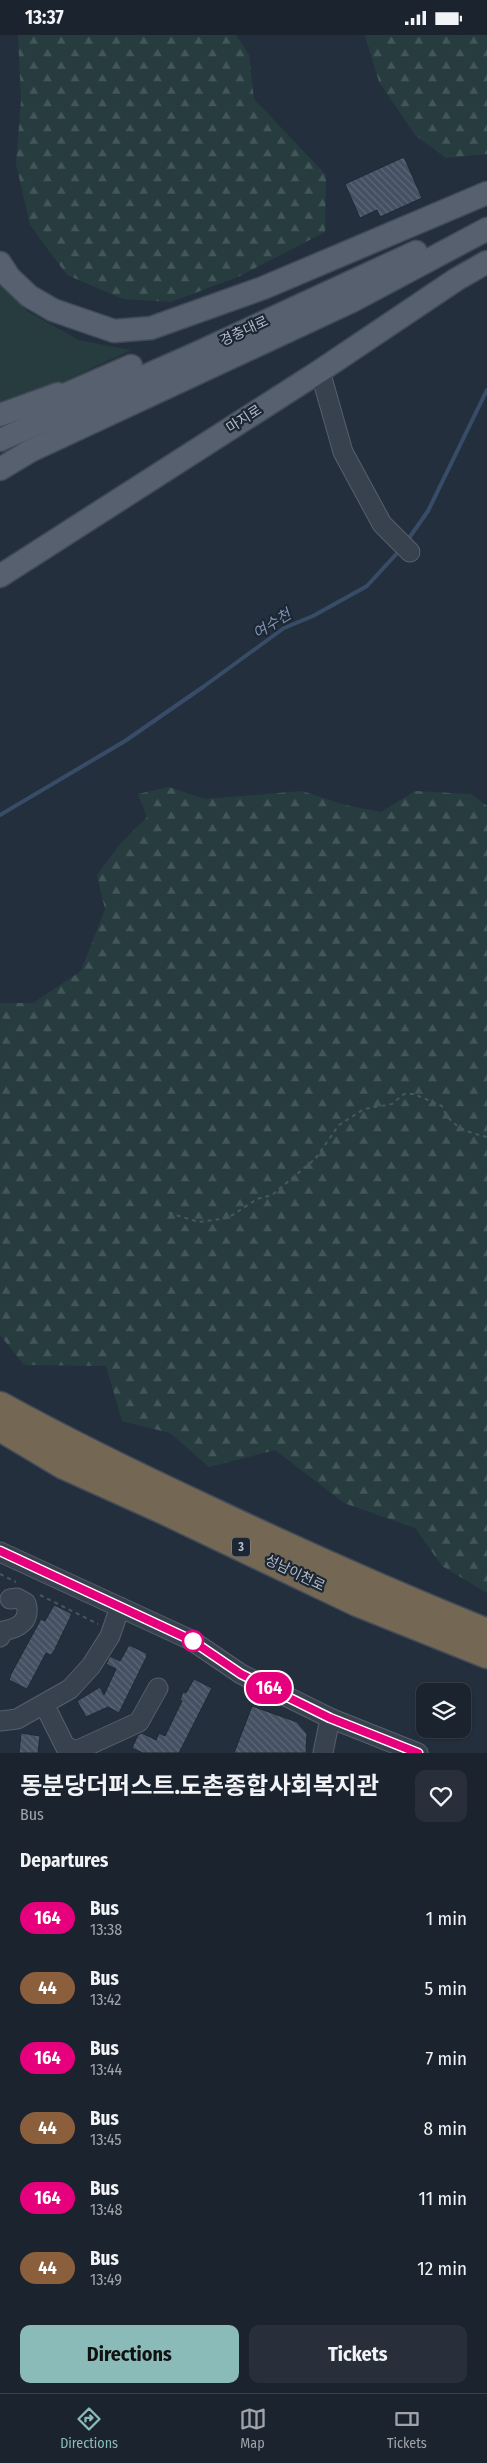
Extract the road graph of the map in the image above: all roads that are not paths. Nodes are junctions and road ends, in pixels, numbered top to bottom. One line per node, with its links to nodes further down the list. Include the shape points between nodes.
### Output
1 (487, 193): 6 (main road, via 263,288 151,328 114,331 53,310 29,297)
2 (487, 205): 9 (main road, 경충대로, via 204,337)
3 (487, 219): 7 (main road, 경충대로)
4 (487, 229): 14 (main road, via 352,301 30,451)
5 (487, 262): 8 (main road, 마지로)
6 (0, 263)
7 (193, 355): 12 (main road, 경충대로); 13 (main road)
8 (320, 371): 15 (street, via 343,452 382,524); 16 (main road, 마지로)
9 (89, 382): 10 (main road); 11 (main road, 경충대로)
10 (0, 415)
11 (0, 425)
12 (0, 440)
13 (0, 455)
14 (0, 469)
15 (409, 550)
16 (0, 576)
17 (0, 1391): 21 (highway)
18 (0, 1405): 21 (highway, 성남이천로 / 3)
19 (0, 1428): 21 (highway, 성남이천로 / 3)
20 (0, 1447): 21 (highway)
21 (68, 1456): 25 (highway, 성남이천로 / 3); 27 (highway, 성남이천로 / 3, via 164,1511 357,1603)
22 (0, 1551): 24 (street)
23 (15, 1591): 26 (street, via 29,1612 21,1625 3,1631)
24 (120, 1607): 29 (street, via 112,1630 91,1666 70,1689); 30 (street, via 191,1640 241,1674)
25 (487, 1632)
26 (0, 1637)
27 (487, 1655)
28 (158, 1688): 32 (street, via 139,1722 76,1751)
29 (44, 1704): 31 (street, via 17,1719); 32 (street)
30 (330, 1718): 33 (street); 34 (street)
31 (0, 1721)
32 (66, 1749)
33 (323, 1753)
34 (418, 1753)

